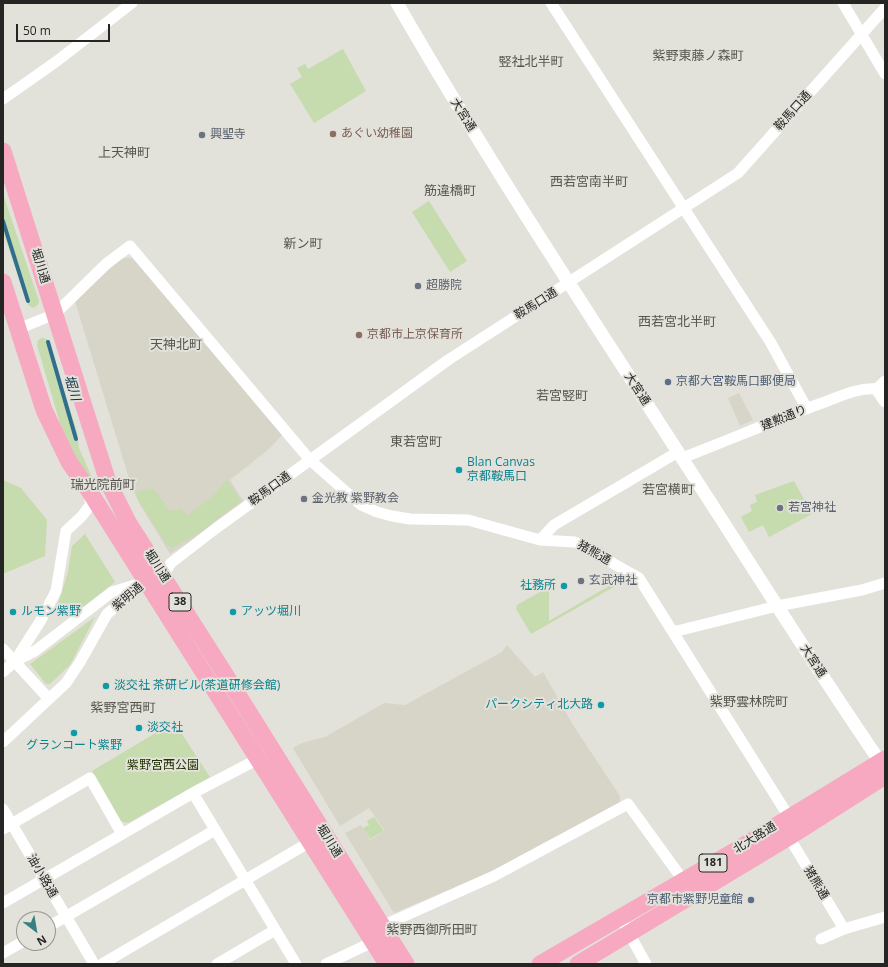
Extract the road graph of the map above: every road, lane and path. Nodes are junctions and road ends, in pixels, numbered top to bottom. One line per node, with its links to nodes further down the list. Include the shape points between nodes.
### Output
1 (132, 3): 8 (street, via 57,62)
2 (397, 3): 12 (street, 大宮通, via 454,101)
3 (551, 3): 10 (street)
4 (843, 3): 6 (street)
5 (885, 8): 6 (street, 鞍馬口通)
6 (861, 35): 7 (street); 10 (street, 鞍馬口通, via 738,173)
7 (885, 74)
8 (3, 99)
9 (3, 151): 13 (main road, 堀川通 / 38)
10 (683, 209): 12 (street, 鞍馬口通); 17 (street, via 771,343)
11 (3, 282): 14 (main road, 堀川通 / 38)
12 (569, 282): 18 (street, 大宮通); 19 (street, 鞍馬口通, via 448,360)
13 (55, 314): 14 (street); 19 (street, 猪熊通, via 106,264 130,246); 22 (main road, 堀川通 / 38, via 108,482 128,522)
14 (18, 329): 20 (main road, 堀川通 / 38, via 53,432 69,462)
15 (881, 385): 16 (street); 17 (street, 建勲通り)
16 (885, 401)
17 (807, 408): 18 (street, 建勲通り)
18 (680, 455): 21 (street, 建勲通り, via 554,525); 25 (street, 大宮通)
19 (310, 460): 21 (street, 猪熊通, via 362,505 377,512 410,519 468,520); 22 (street, 鞍馬口通, via 171,563)
20 (88, 489): 23 (main road, 堀川通 / 38); 28 (street, via 90,504 66,531 56,591)
21 (540, 540): 26 (street, 猪熊通, via 575,542 639,578)
22 (163, 575): 23 (street); 31 (main road, 堀川通 / 38)
23 (146, 582): 28 (street, 紫明通, via 112,592 34,651); 32 (main road, 堀川通 / 38); 33 (street, 紫明通, via 107,614 66,683)
24 (885, 583): 25 (street, via 862,590)
25 (777, 606): 26 (street); 37 (street, 大宮通)
26 (673, 632): 40 (street, 猪熊通)
27 (3, 649): 28 (street)
28 (15, 662): 29 (street); 30 (street, 紫明通); 33 (street)
29 (3, 664)
30 (3, 672)
31 (225, 674): 32 (street); 35 (main road, 堀川通 / 38)
32 (210, 684): 36 (main road, 堀川通 / 38)
33 (49, 698): 34 (street, 紫明通)
34 (3, 742)
35 (274, 752): 36 (street); 43 (main road, 堀川通 / 38)
36 (258, 759): 38 (street); 46 (main road, 堀川通 / 38)
37 (884, 767): 40 (main road, 北大路通 / 181); 45 (main road, 北大路通 / 181)
38 (193, 793): 42 (street); 44 (street)
39 (3, 809): 41 (street, 油小路通)
40 (789, 817): 49 (main road, 北大路通 / 181)
41 (7, 826): 44 (street, via 90,778); 47 (street, 油小路通)
42 (215, 830): 48 (street); 51 (street)
43 (324, 833): 46 (street); 55 (main road, 堀川通 / 38)
44 (122, 834): 47 (street)
45 (789, 837): 56 (street, 猪熊通); 58 (main road, 北大路通 / 181)
46 (310, 842): 48 (street); 60 (main road, 堀川通 / 38)
47 (44, 879): 50 (street); 51 (street, 油小路通)
48 (245, 880): 57 (street); 64 (street)
49 (683, 880): 52 (main road, 北大路通 / 181); 55 (street, via 628,804 494,876)
50 (3, 903)
51 (66, 916): 54 (street); 63 (street, 油小路通)
52 (620, 917): 58 (street); 70 (main road, 北大路通 / 181)
53 (885, 917): 56 (street)
54 (56, 922)
55 (382, 926): 60 (street); 69 (main road, 堀川通 / 38)
56 (844, 929): 59 (street)
57 (275, 930): 65 (street); 66 (street)
58 (630, 933): 71 (main road, 北大路通 / 181); 72 (street)
59 (821, 939)
60 (373, 942): 67 (street); 68 (main road, 堀川通 / 38)
61 (16, 946): 62 (street)
62 (3, 953)
63 (94, 964)
64 (102, 964)
65 (217, 964)
66 (296, 964)
67 (326, 964)
68 (387, 964)
69 (406, 964)
70 (540, 964)
71 (578, 964)
72 (646, 964)

